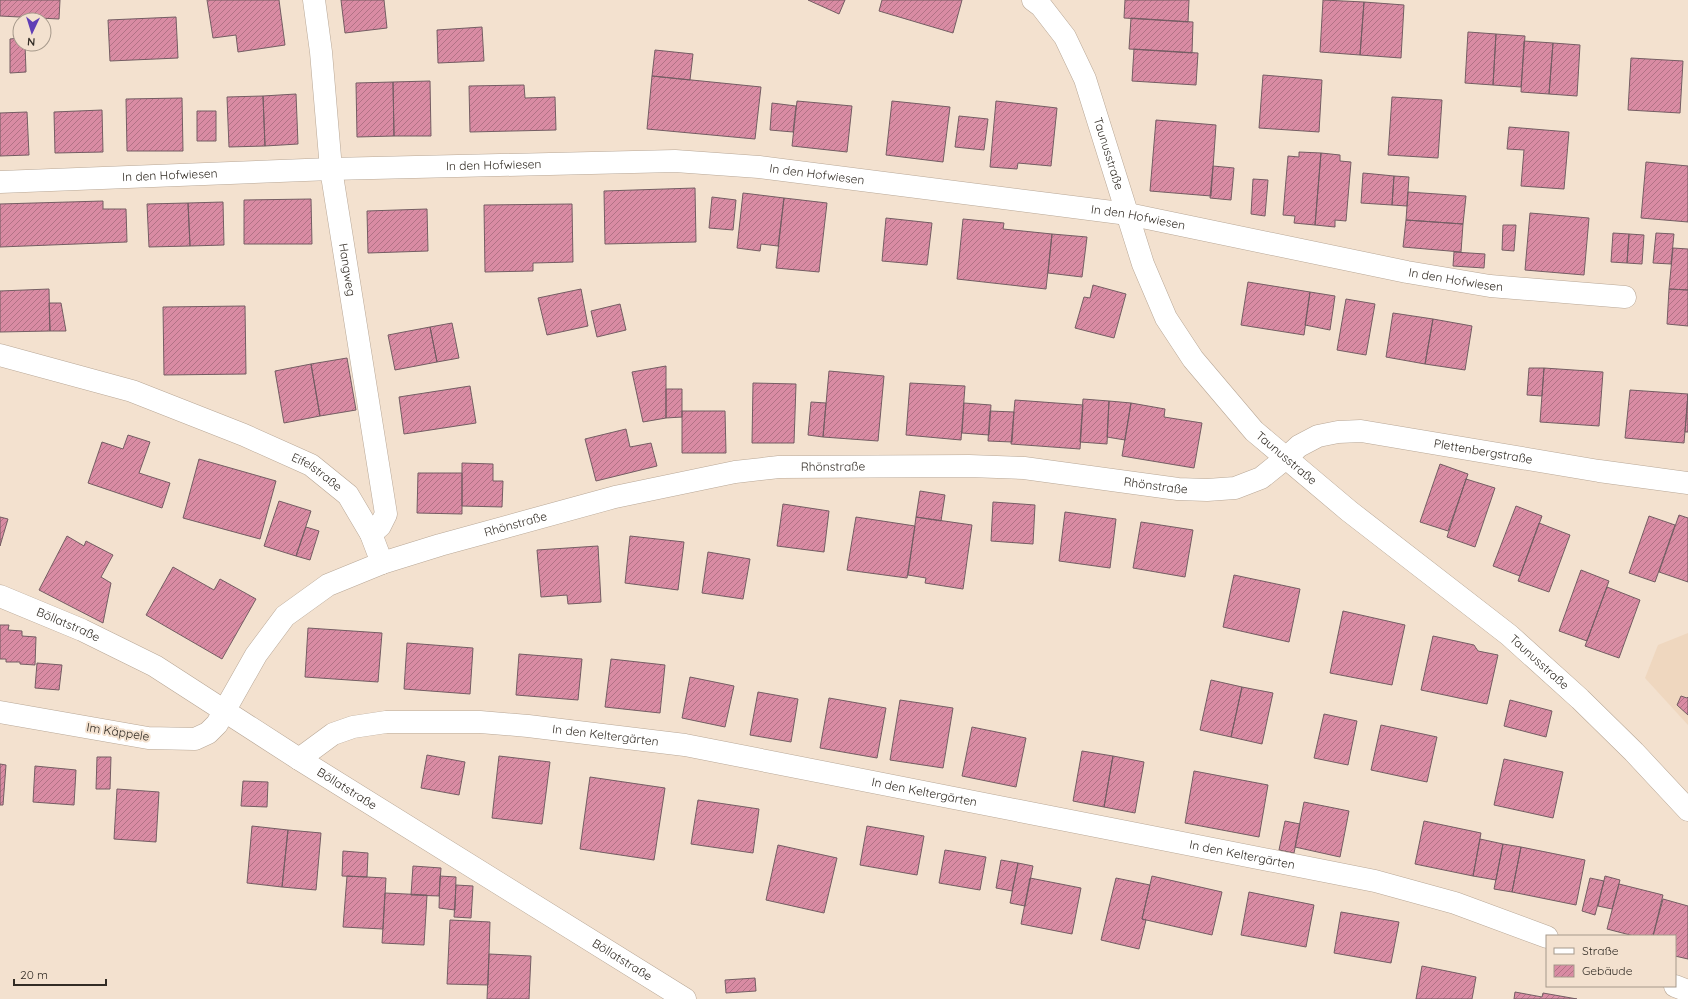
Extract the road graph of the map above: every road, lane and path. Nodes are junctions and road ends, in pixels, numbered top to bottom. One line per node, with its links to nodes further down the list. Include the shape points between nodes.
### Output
1 (314, 0): 3 (street, Hangweg)
2 (1033, 0): 5 (street, Taunusstraße, via 1041,6 1065,37 1085,79)
3 (331, 169): 4 (street, In den Hofwiesen); 5 (street, In den Hofwiesen, via 675,161 758,167); 10 (street, Hangweg, via 386,514 380,526)
4 (0, 182)
5 (1128, 214): 6 (street, In den Hofwiesen, via 1414,274 1490,286); 8 (street, Taunusstraße, via 1143,264 1166,318 1193,359 1254,431)
6 (1625, 297)
7 (0, 355): 10 (street, Eifelstraße, via 132,392 244,435 311,465 348,495)
8 (1286, 458): 9 (street, Plettenbergstraße, via 1299,446 1318,436 1361,431 1599,471); 11 (street, Rhönstraße, via 1261,478 1234,488 1207,490 1178,489 1024,468 778,466 734,472 615,497); 16 (street, Taunusstraße, via 1509,635 1580,699)
9 (1688, 483)
10 (371, 534): 11 (street, Eifelstraße)
11 (382, 563): 13 (street, via 328,585 285,616 256,655)
12 (0, 596): 13 (street, Böllatstraße, via 82,630 155,666)
13 (224, 711): 14 (street, Im Käppele, via 208,733 195,739 148,738); 15 (street, Böllatstraße)
14 (0, 712)
15 (299, 759): 17 (street, In den Keltergärten, via 333,734 353,727 386,722 480,722 685,745 1375,881 1455,903); 20 (street, Böllatstraße)
16 (1688, 810)
17 (1546, 938)
18 (1676, 986): 19 (street)
19 (1688, 990)
20 (685, 999)

